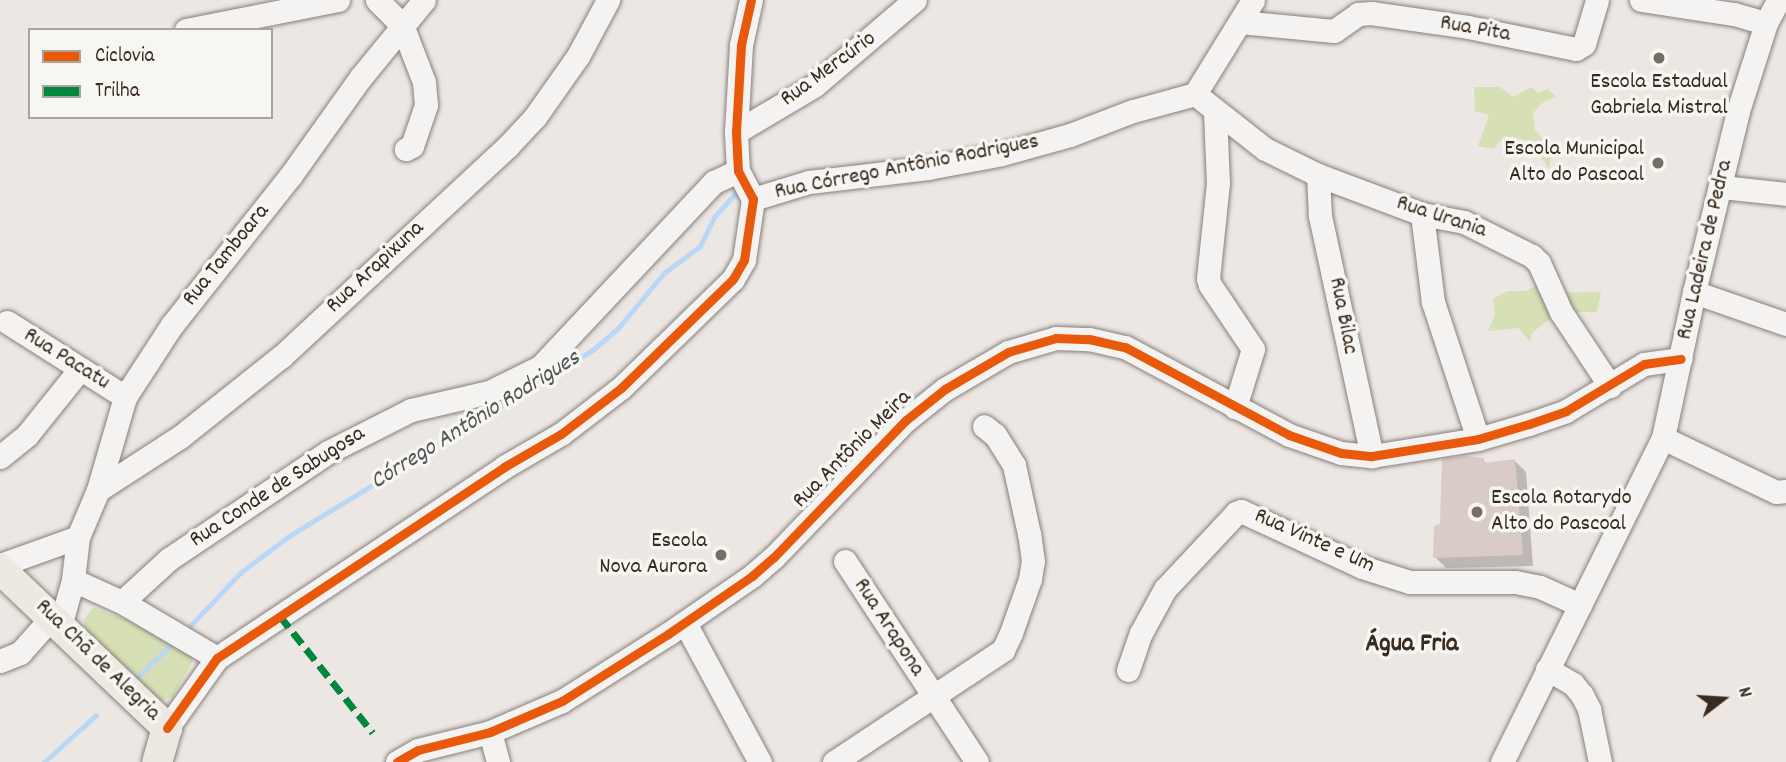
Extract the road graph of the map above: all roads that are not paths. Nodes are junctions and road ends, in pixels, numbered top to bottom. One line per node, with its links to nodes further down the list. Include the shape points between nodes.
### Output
1 (338, 0): 13 (street)
2 (377, 0): 12 (street)
3 (424, 0): 12 (street, Rua Tamboara)
4 (608, 0): 37 (street, Rua Arapixuna, via 578,56 508,147 282,356 180,438)
5 (751, 0): 16 (street, via 741,45)
6 (915, 0): 16 (street, Rua Mercúrio, via 815,85)
7 (1597, 0): 10 (street, Rua Pita, via 1584,44 1576,50 1371,13 1358,14 1334,31)
8 (1640, 0): 11 (street)
9 (1778, 0): 11 (street, Rua Ladeira de Pedra)
10 (1246, 7): 14 (street)
11 (1766, 23): 20 (street, Rua Ladeira de Pedra, via 1738,111)
12 (402, 26): 17 (street, via 418,62 426,105 412,146); 30 (street, Rua Tamboara, via 172,325)
13 (196, 28)
14 (1195, 94): 15 (street, Rua Urania); 22 (street, Rua Córrego Antônio Rodrigues, via 1002,154 810,182)
15 (1215, 112): 19 (street, Rua Urania, via 1265,149); 31 (street, via 1219,183 1208,278 1253,349)
16 (736, 132): 18 (street)
17 (406, 149)
18 (738, 171): 22 (street); 43 (street, Rua Conde de Sabugosa, via 714,182 540,367 489,392 411,410 328,452 169,559)
19 (1318, 175): 23 (street, Rua Urania); 36 (street, Rua Bilac, via 1320,216)
20 (1722, 187): 21 (street); 24 (street, Rua Ladeira de Pedra)
21 (1786, 194)
22 (753, 199): 47 (street, via 740,270 621,388 561,434 504,467)
23 (1422, 214): 29 (street, Rua Urania, via 1464,222 1532,256 1561,312); 34 (street, via 1433,302)
24 (1694, 292): 26 (street); 27 (street, Rua Ladeira de Pedra)
25 (7, 322): 28 (street, Rua Pacatu)
26 (1786, 324)
27 (1681, 359): 29 (street, Rua Antônio Meira, via 1644,364); 33 (street, Rua Ladeira de Pedra)
28 (80, 369): 30 (street, Rua Pacatu); 35 (street)
29 (1610, 386): 34 (street, Rua Antônio Meira, via 1566,411)
30 (125, 397): 37 (street, Rua Tamboara)
31 (1234, 407): 36 (street, Rua Antônio Meira, via 1289,435 1341,453); 46 (street, Rua Antônio Meira, via 1152,359 1113,344 1056,338 1008,352 945,389 906,420 774,556)
32 (984, 426): 51 (street, via 1014,465 1033,561 1030,579 1003,650)
33 (1663, 438): 38 (street, via 1776,492); 44 (street, Rua Ladeira de Pedra)
34 (1478, 439): 36 (street, Rua Antônio Meira)
35 (5, 444)
36 (1372, 456)
37 (98, 490): 39 (street, Rua Tamboara)
38 (1786, 491)
39 (78, 537): 41 (street); 42 (street, Rua Tamboara)
40 (845, 561): 51 (street, Rua Arapona)
41 (0, 567): 45 (main road, Rua Chã de Alegria)
42 (73, 580): 43 (street, Rua Chã de Alegria); 45 (street, Rua Tamboara)
43 (122, 602): 47 (street, Rua Chã de Alegria)
44 (1580, 605): 49 (street, Rua Ladeira de Pedra); 50 (street, Rua Vinte e Um, via 1540,587 1515,583 1410,582 1362,566 1241,511 1165,589 1141,633)
45 (56, 622): 48 (street, via 20,653); 52 (main road, Rua Chã de Alegria)
46 (685, 623): 53 (street, Rua Antônio Meira, via 562,701); 57 (street)
47 (218, 658): 52 (street)
48 (0, 661)
49 (1547, 668): 60 (street, Rua Ladeira de Pedra); 61 (street, via 1582,695)
50 (1128, 670)
51 (932, 695): 58 (street); 59 (street, Rua Arapona)
52 (167, 728): 54 (main road, Rua Chã de Alegria)
53 (490, 732): 55 (street, Rua Antônio Meira, via 418,750); 56 (street)
54 (157, 762)
55 (397, 762)
56 (498, 762)
57 (760, 762)
58 (834, 762)
59 (977, 762)
60 (1502, 762)
61 (1600, 762)

